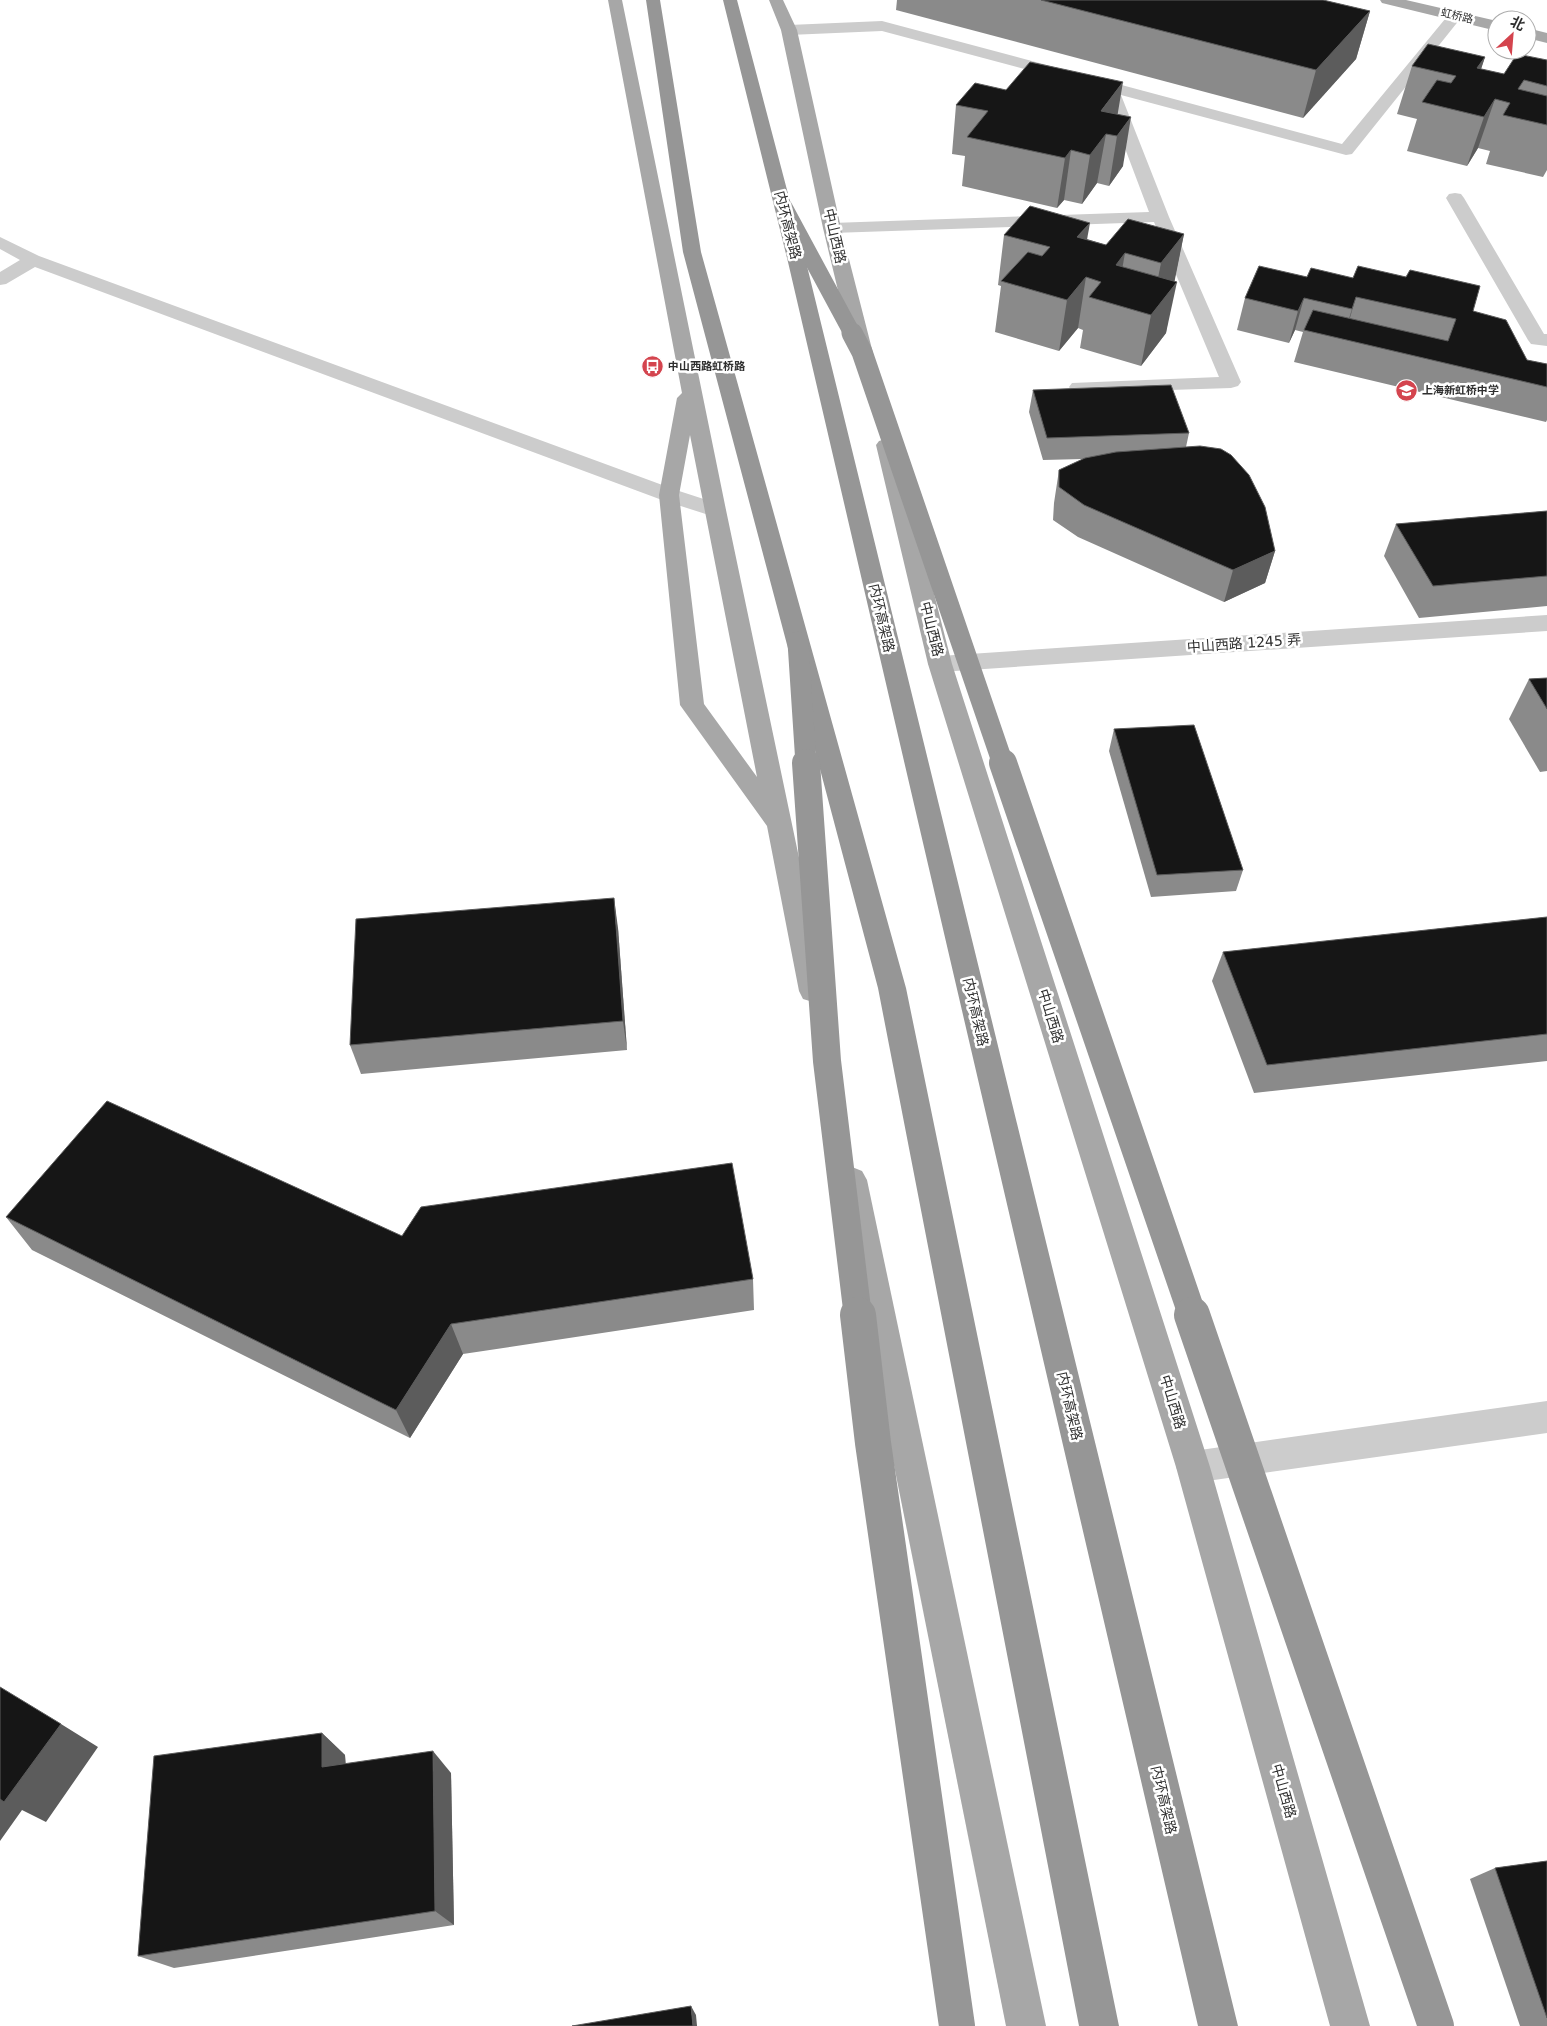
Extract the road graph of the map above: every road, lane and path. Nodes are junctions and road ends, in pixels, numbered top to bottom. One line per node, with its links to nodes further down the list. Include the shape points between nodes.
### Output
1 (615, 0): 18 (main road)
2 (653, 0): 23 (highway, via 692,252)
3 (730, 0): 11 (highway, 内环高架路)
4 (776, 0): 8 (main road, 中山西路)
5 (1387, 0): 6 (main road, 虹桥路)
6 (1455, 16): 7 (main road, 虹桥路); 9 (street, via 1346,150)
7 (1487, 24)
8 (789, 30): 9 (street, via 882,26); 13 (main road, 中山西路)
9 (1110, 88): 12 (street)
10 (1455, 198): 17 (street, via 1538,340)
11 (784, 207): 31 (highway, 内环高架路, bridge); 33 (highway, bridge, via 862,352)
12 (1160, 217): 13 (street); 19 (street, via 1231,382)
13 (832, 228): 24 (main road, 中山西路)
14 (0, 242): 15 (street)
15 (33, 260): 16 (street); 20 (street)
16 (0, 280)
17 (1547, 340)
18 (690, 382): 20 (main road); 21 (main road)
19 (1079, 386)
20 (669, 495): 21 (street); 25 (main road, via 692,705)
21 (715, 510): 25 (main road)
22 (1547, 623): 24 (street, 中山西路 1245 弄)
23 (798, 642): 28 (highway, bridge, via 826,1061 874,1443); 30 (highway, bridge, via 892,988)
24 (940, 664): 27 (main road, 中山西路)
25 (779, 826): 29 (main road)
26 (1547, 1417): 27 (street)
27 (1193, 1467): 32 (main road, 中山西路)
28 (957, 2026)
29 (1026, 2026)
30 (1099, 2026)
31 (1218, 2026)
32 (1350, 2026)
33 (1436, 2026)

